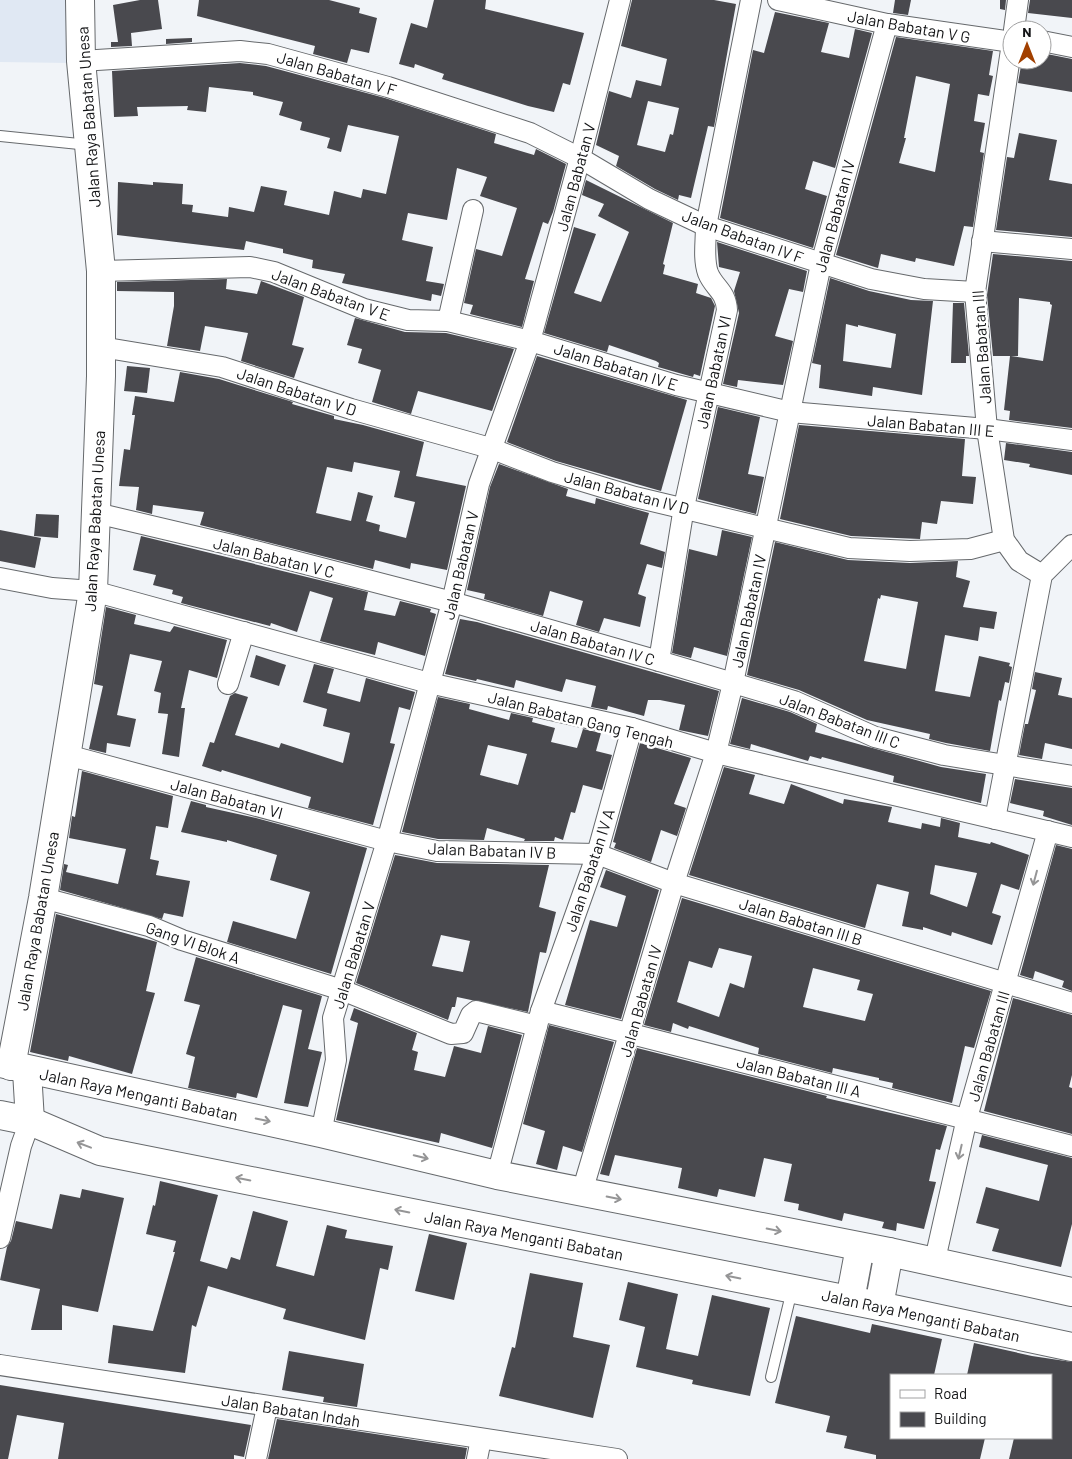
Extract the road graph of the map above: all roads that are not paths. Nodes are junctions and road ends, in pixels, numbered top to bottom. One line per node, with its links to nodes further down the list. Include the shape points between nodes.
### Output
1 (80, 0): 11 (main road, Jalan Raya Babatan Unesa)
2 (620, 0): 15 (street, Jalan Babatan V)
3 (750, 0): 17 (street, Jalan Babatan VI)
4 (778, 0): 7 (street, Jalan Babatan V G)
5 (1018, 0): 6 (street)
6 (1015, 20)
7 (887, 24): 8 (street, Jalan Babatan V G); 20 (street, Jalan Babatan IV)
8 (1002, 41)
9 (1052, 43): 10 (street)
10 (1072, 46)
11 (81, 61): 14 (main road, Jalan Raya Babatan Unesa); 15 (street, Jalan Babatan V F, via 240,51 268,54 388,87 530,133)
12 (1008, 70): 18 (street, Jalan Babatan III)
13 (0, 136): 14 (lane)
14 (90, 145): 21 (main road, Jalan Raya Babatan Unesa)
15 (580, 158): 17 (street, Jalan Babatan IV F, via 649,199); 24 (street, Jalan Babatan V)
16 (473, 210): 23 (street)
17 (706, 226): 20 (street, Jalan Babatan IV F); 26 (street, Jalan Babatan VI, via 708,274 724,294 727,310)
18 (982, 241): 19 (street); 22 (street, Jalan Babatan III)
19 (1072, 249)
20 (821, 264): 22 (street, Jalan Babatan IV F, via 924,289); 27 (street, Jalan Babatan IV)
21 (101, 271): 23 (street, Jalan Babatan V E, via 250,268 274,272 364,309 408,320); 25 (main road, Jalan Raya Babatan Unesa)
22 (975, 292): 28 (street, Jalan Babatan III)
23 (448, 321): 24 (street, Jalan Babatan V E)
24 (530, 340): 26 (street, Jalan Babatan IV E); 30 (street, Jalan Babatan V)
25 (101, 347): 30 (street, Jalan Babatan V D, via 222,367 351,409); 32 (main road, Jalan Raya Babatan Unesa)
26 (708, 393): 27 (street, Jalan Babatan IV E); 31 (street, Jalan Babatan VI)
27 (790, 412): 28 (street, Jalan Babatan III E); 33 (street, Jalan Babatan IV)
28 (987, 429): 29 (street, Jalan Babatan III E); 34 (street, Jalan Babatan III)
29 (1072, 440)
30 (490, 448): 31 (street, Jalan Babatan IV D, via 552,472 635,497); 39 (street, Jalan Babatan V, via 478,484)
31 (684, 507): 33 (street, Jalan Babatan IV D); 41 (street, Jalan Babatan VI)
32 (96, 512): 38 (main road, Jalan Raya Babatan Unesa); 39 (street, Jalan Babatan V C)
33 (765, 528): 34 (street, Jalan Babatan IV D, via 849,548 970,549); 43 (street, Jalan Babatan IV)
34 (1004, 540): 36 (street, Jalan Babatan III, via 1019,561)
35 (1072, 545): 36 (street)
36 (1042, 575): 48 (street)
37 (0, 578): 38 (street, Jalan Babatan Gang Tengah, via 52,588)
38 (93, 591): 40 (street, Jalan Babatan Gang Tengah); 47 (main road, Jalan Raya Babatan Unesa)
39 (452, 602): 41 (street, Jalan Babatan IV C); 42 (street, Jalan Babatan V)
40 (244, 632): 42 (street, Jalan Babatan Gang Tengah); 44 (street)
41 (659, 661): 43 (street, Jalan Babatan IV C)
42 (429, 683): 45 (street, Jalan Babatan Gang Tengah); 53 (street, Jalan Babatan V)
43 (733, 683): 46 (street, Jalan Babatan IV); 48 (street, Jalan Babatan III C, via 794,700 875,737 944,755)
44 (228, 684)
45 (632, 728): 46 (street, Jalan Babatan Gang Tengah); 54 (street, Jalan Babatan IV A)
46 (716, 753): 50 (street, Jalan Babatan Gang Tengah); 55 (street, Jalan Babatan IV)
47 (67, 755): 53 (street, Jalan Babatan VI); 56 (main road, Jalan Raya Babatan Unesa)
48 (1006, 764): 49 (street, Jalan Babatan III C); 50 (street)
49 (1072, 776)
50 (995, 819): 51 (street, Jalan Babatan Gang Tengah)
51 (1048, 831): 52 (street, Jalan Babatan Gang Tengah); 57 (street, Jalan Babatan III, one-way to 57)
52 (1072, 837)
53 (388, 841): 54 (street, Jalan Babatan IV B, via 437,851); 58 (street, Jalan Babatan V)
54 (597, 854): 55 (street, Jalan Babatan III B); 60 (street, Jalan Babatan IV A)
55 (674, 884): 57 (street, Jalan Babatan III B); 61 (street, Jalan Babatan IV)
56 (43, 898): 58 (street, Gang VI Blok A, via 149,926 182,940); 62 (main road, Jalan Raya Babatan Unesa)
57 (1006, 982): 59 (street, Jalan Babatan III B); 64 (street, Jalan Babatan III)
58 (342, 990): 60 (street, via 451,1034 463,1034 476,1011); 66 (street, Jalan Babatan V, via 333,1018 336,1060)
59 (1072, 1003)
60 (539, 1018): 61 (street); 68 (street, Jalan Babatan IV A)
61 (631, 1034): 64 (street, Jalan Babatan III A); 69 (street, Jalan Babatan IV)
62 (12, 1067): 65 (main road, Jalan Raya Menganti Babatan); 66 (main road, Jalan Raya Menganti Babatan, one-way to 66)
63 (0, 1115): 65 (main road)
64 (967, 1118): 67 (street, Jalan Babatan III A); 71 (street, Jalan Babatan III, one-way to 71)
65 (30, 1121): 70 (street, via 21,1146); 75 (main road, Jalan Raya Menganti Babatan, one-way to 65, via 100,1151)
66 (321, 1133): 68 (main road, Jalan Raya Menganti Babatan, one-way to 68)
67 (1072, 1146)
68 (497, 1175): 69 (main road, Jalan Raya Menganti Babatan)
69 (582, 1192): 72 (main road, Jalan Raya Menganti Babatan, one-way to 72)
70 (0, 1238)
71 (934, 1264): 73 (main road, Jalan Raya Menganti Babatan); 74 (main road, Jalan Raya Menganti Babatan)
72 (855, 1273): 73 (main road, Jalan Raya Menganti Babatan); 73 (main road, Jalan Raya Menganti Babatan); 75 (main road, Jalan Raya Menganti Babatan)
73 (884, 1278): 76 (main road, Jalan Raya Menganti Babatan)
74 (1070, 1286)
75 (792, 1289): 78 (lane)
76 (1072, 1347)
77 (0, 1365): 79 (street, Jalan Babatan Indah)
78 (771, 1377)
79 (267, 1406): 80 (street, Jalan Babatan Indah); 82 (street)
80 (481, 1439): 81 (street, Jalan Babatan Indah); 83 (street)
81 (581, 1456): 84 (street, Jalan Babatan Indah)
82 (256, 1459)
83 (477, 1459)
84 (617, 1459)

